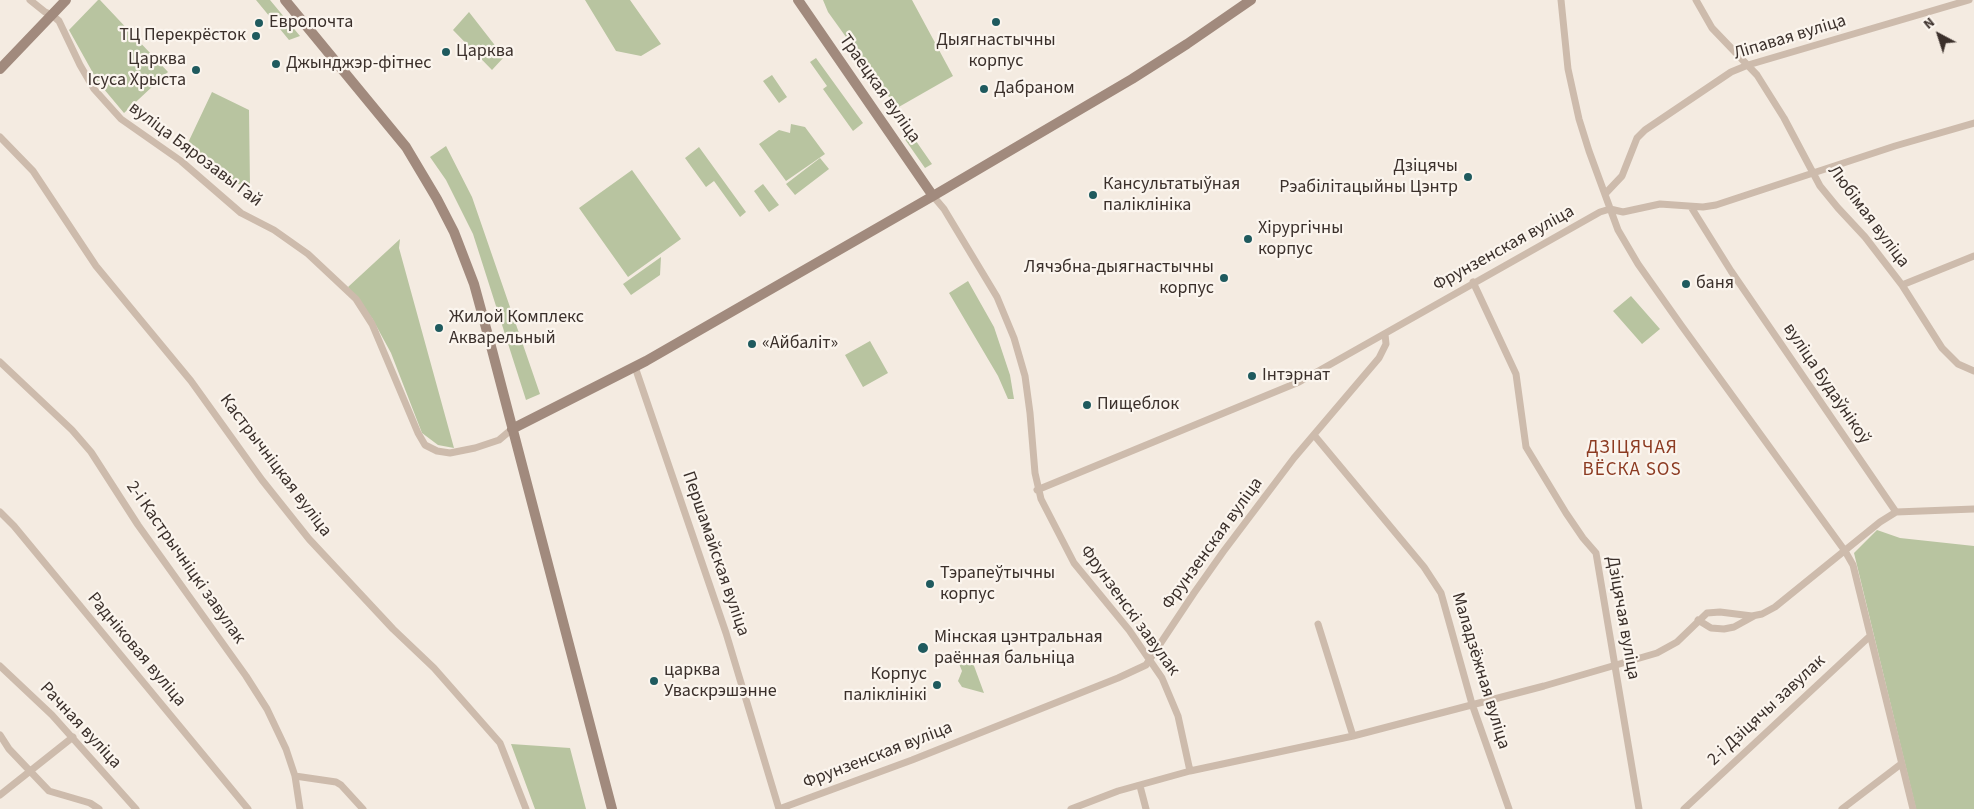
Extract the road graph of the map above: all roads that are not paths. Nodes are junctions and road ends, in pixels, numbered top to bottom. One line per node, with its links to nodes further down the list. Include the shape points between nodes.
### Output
1 (30, 0): 9 (street, вуліца Бярозавы Гай)
2 (66, 0): 9 (main road)
3 (285, 0): 26 (main road, via 406,147 437,198 474,284)
4 (798, 0): 16 (main road, Траецкая вуліца)
5 (1251, 0): 16 (main road, via 1132,79)
6 (1561, 0): 15 (street, via 1568,69 1579,119)
7 (1696, 0): 10 (street, Любімая вуліца, via 1712,28)
8 (1969, 0): 10 (street, Ліпавая вуліца)
9 (52, 15): 11 (main road); 26 (street, вуліца Бярозавы Гай, via 64,28 94,89 115,113 182,161 242,213 308,254 356,299 372,324 425,445 450,453 499,440)
10 (1748, 65): 14 (street, Любімая вуліца, via 1784,118); 15 (street, Ліпавая вуліца, via 1731,72 1669,112 1637,138 1622,176)
11 (0, 69)
12 (1974, 123): 14 (street)
13 (0, 137): 55 (street, Кастрычніцкая вуліца, via 34,171 96,266 191,381 309,539 434,668 500,744)
14 (1815, 174): 17 (street, via 1716,205); 21 (street, Любімая вуліца, via 1820,186)
15 (1605, 194): 18 (street)
16 (933, 196): 24 (main road); 28 (street, Фрунзенскі завулак, via 997,297 1014,338 1025,376)
17 (1691, 207): 18 (street, via 1660,204 1623,212); 31 (street, вуліца Будаўнікоў, via 1731,272)
18 (1610, 209): 20 (street, Фрунзенская вуліца); 32 (street, via 1638,264)
19 (1974, 256): 21 (street)
20 (1473, 282): 22 (street, Фрунзенская вуліца); 39 (street, Дзіцячая вуліца, via 1516,374 1526,447 1574,526 1596,553)
21 (1902, 285): 25 (street, Любімая вуліца, via 1942,348 1958,364)
22 (1385, 334): 27 (street, Фрунзенская вуліца, via 1386,344 1379,358); 28 (street, via 1299,382)
23 (0, 362): 47 (street, 2-і Кастрычніцкі завулак, via 91,452 267,709)
24 (635, 367): 26 (main road); 57 (street, Першамайская вуліца, via 726,633)
25 (1974, 371)
26 (512, 429): 56 (main road)
27 (1314, 435): 37 (street, Фрунзенская вуліца, via 1198,586); 40 (street, Маладзёжная вуліца, via 1434,579 1444,600)
28 (1038, 490): 37 (street, Фрунзенскі завулак, via 1074,563)
29 (1974, 509): 31 (street)
30 (0, 512): 52 (street, Радніковая вуліца)
31 (1896, 512): 32 (street)
32 (1845, 551): 33 (street, via 1783,602); 36 (street, via 1856,573)
33 (1757, 615): 34 (street, via 1713,612); 34 (street, via 1724,629 1711,628)
34 (1698, 620): 39 (street, via 1669,647)
35 (1318, 624): 42 (street)
36 (1870, 636): 44 (street); 62 (street, 2-і Дзіцячы завулак)
37 (1150, 661): 46 (street, Фрунзенскі завулак, via 1162,678 1178,716); 57 (street, Фрунзенская вуліца, via 1125,675)
38 (0, 666): 43 (street, Рачная вуліца)
39 (1614, 666): 40 (street); 61 (street, Дзіцячая вуліца)
40 (1472, 704): 42 (street); 60 (street, Маладзёжная вуліца)
41 (0, 735): 45 (street)
42 (1353, 736): 46 (street)
43 (73, 737): 45 (street); 51 (street, Рачная вуліца)
44 (1902, 764): 63 (street); 64 (street)
45 (30, 771): 49 (street); 50 (street, via 49,791)
46 (1190, 771): 48 (street)
47 (295, 776): 53 (street, 2-і Кастрычніцкі завулак); 54 (street, via 342,784)
48 (1140, 786): 58 (street); 59 (street)
49 (0, 795)
50 (100, 809)
51 (136, 809)
52 (248, 809)
53 (300, 809)
54 (363, 809)
55 (526, 809)
56 (612, 809)
57 (779, 809)
58 (1071, 809)
59 (1146, 809)
60 (1509, 809)
61 (1639, 809)
62 (1684, 809)
63 (1842, 809)
64 (1913, 809)

